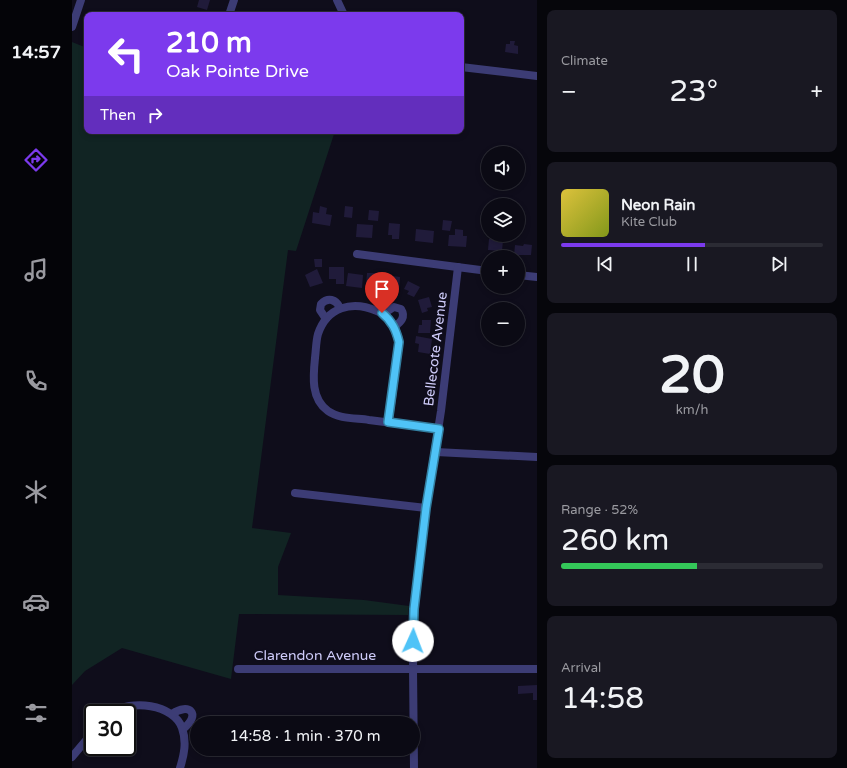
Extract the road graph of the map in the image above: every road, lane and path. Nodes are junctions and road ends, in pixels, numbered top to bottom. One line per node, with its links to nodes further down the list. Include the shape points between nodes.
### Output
1 (81, 0): 6 (street)
2 (234, 0): 4 (street)
3 (337, 0): 5 (street)
4 (230, 12)
5 (343, 12)
6 (72, 27)
7 (464, 67): 8 (street)
8 (537, 76)
9 (357, 254): 10 (street)
10 (458, 267): 11 (street); 19 (street, Bellecote Avenue)
11 (481, 270)
12 (525, 275): 13 (street)
13 (537, 277)
14 (340, 308): 15 (street, via 368,307); 16 (street); 16 (street, via 336,302 324,301 320,310)
15 (383, 314): 17 (street); 17 (street, via 394,307 401,309 404,313 403,318)
16 (326, 319): 18 (street, via 318,335 314,366 314,385 319,401 336,415)
17 (394, 327): 18 (street, via 399,342)
18 (388, 422): 19 (street)
19 (439, 429): 20 (street, Bellecote Avenue)
20 (436, 452): 21 (street); 23 (street, Bellecote Avenue)
21 (537, 457)
22 (295, 493): 23 (street)
23 (426, 508): 25 (street, Bellecote Avenue, via 414,609)
24 (238, 668): 25 (street, Clarendon Avenue)
25 (413, 668): 26 (street, Clarendon Avenue); 33 (street, Bellecote Avenue)
26 (537, 668)
27 (136, 705): 28 (street, via 153,706)
28 (172, 714): 29 (street); 29 (street, via 182,709 191,712 192,721)
29 (183, 729): 32 (street, via 185,742)
30 (84, 743): 31 (street)
31 (72, 757)
32 (180, 768)
33 (414, 768)

